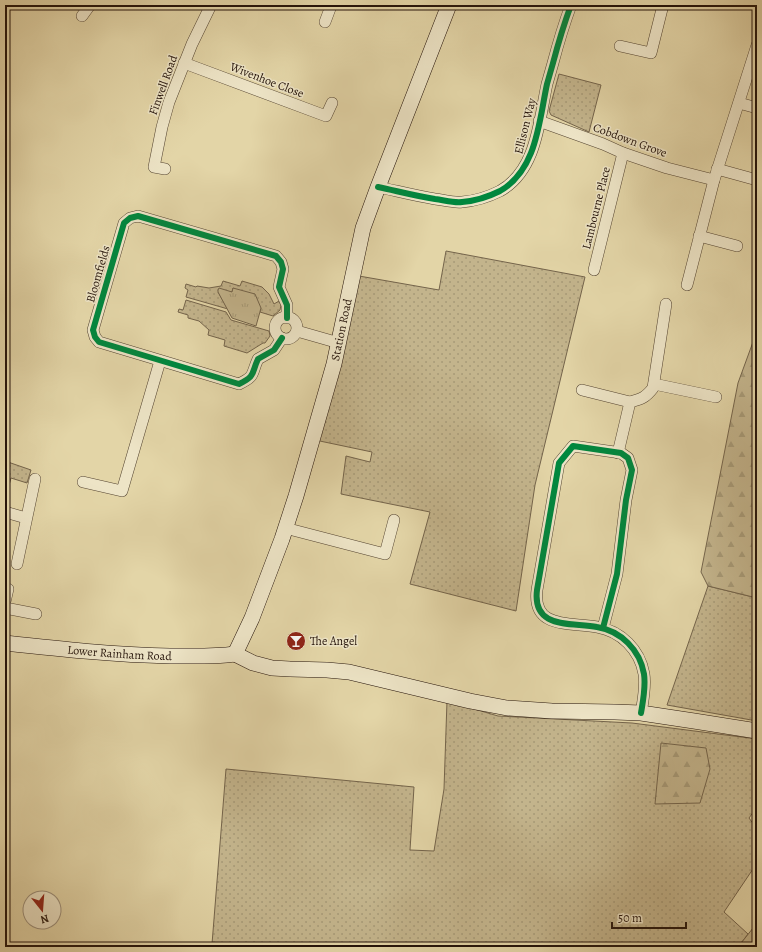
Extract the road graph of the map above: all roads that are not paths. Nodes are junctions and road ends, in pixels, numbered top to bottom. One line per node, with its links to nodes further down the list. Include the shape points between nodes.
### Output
1 (90, 5): 7 (street)
2 (211, 5): 11 (street, Finwell Road)
3 (330, 5): 8 (street)
4 (449, 5): 21 (main road, Station Road)
5 (571, 5): 15 (street, Ellison Way, via 547,82)
6 (663, 5): 10 (street, via 651,53)
7 (82, 16)
8 (324, 22)
9 (757, 45): 12 (street)
10 (620, 46)
11 (184, 63): 13 (street, Wivenhoe Close, via 326,116); 17 (street, Finwell Road, via 169,102 154,167)
12 (739, 103): 14 (street); 18 (street)
13 (332, 104)
14 (757, 108)
15 (539, 121): 16 (street, Cobdown Grove); 21 (street, Ellison Way, via 530,157 520,175 511,184 489,196 460,202)
16 (623, 152): 19 (street, Cobdown Grove, via 667,168); 24 (street, Lambourne Place)
17 (166, 169)
18 (718, 169): 19 (street); 20 (street)
19 (714, 180): 22 (street)
20 (757, 180)
21 (378, 187): 30 (main road, Station Road, via 363,228)
22 (699, 236): 23 (street); 25 (street)
23 (737, 246)
24 (594, 270)
25 (687, 285)
26 (666, 304): 32 (street)
27 (287, 318): 28 (street, Bloomfields, via 295,322); 29 (street, via 280,320 276,325 277,334); 31 (street, Bloomfields, via 287,305 279,287 282,269 276,256 138,216 130,218 124,222 93,330 99,342)
28 (297, 331): 29 (street, Bloomfields, via 291,338); 30 (street)
29 (282, 338): 31 (street, Bloomfields, via 274,350 258,359 253,375 239,384)
30 (339, 343): 42 (main road, Station Road)
31 (160, 361): 38 (street, via 122,491)
32 (654, 384): 34 (street); 35 (street, via 648,396)
33 (582, 390): 35 (street)
34 (716, 397)
35 (630, 402): 36 (street)
36 (618, 453): 48 (street, via 628,458 632,470 617,574); 48 (street, via 573,446 559,463 536,594 538,609 550,620 569,625)
37 (35, 479): 40 (street)
38 (83, 482)
39 (5, 512): 40 (street)
40 (26, 518): 43 (street)
41 (394, 520): 42 (street, via 384,554)
42 (285, 528): 50 (main road, Station Road, via 252,618)
43 (17, 564)
44 (8, 589): 45 (street)
45 (5, 602)
46 (5, 608): 47 (street)
47 (36, 614)
48 (603, 628): 51 (street, via 615,633 632,646 639,658 644,679)
49 (5, 643): 50 (main road, Lower Rainham Road, via 140,655 218,657)
50 (235, 654): 51 (main road, via 272,668 349,672 507,708)
51 (641, 714): 52 (main road)
52 (757, 731)

